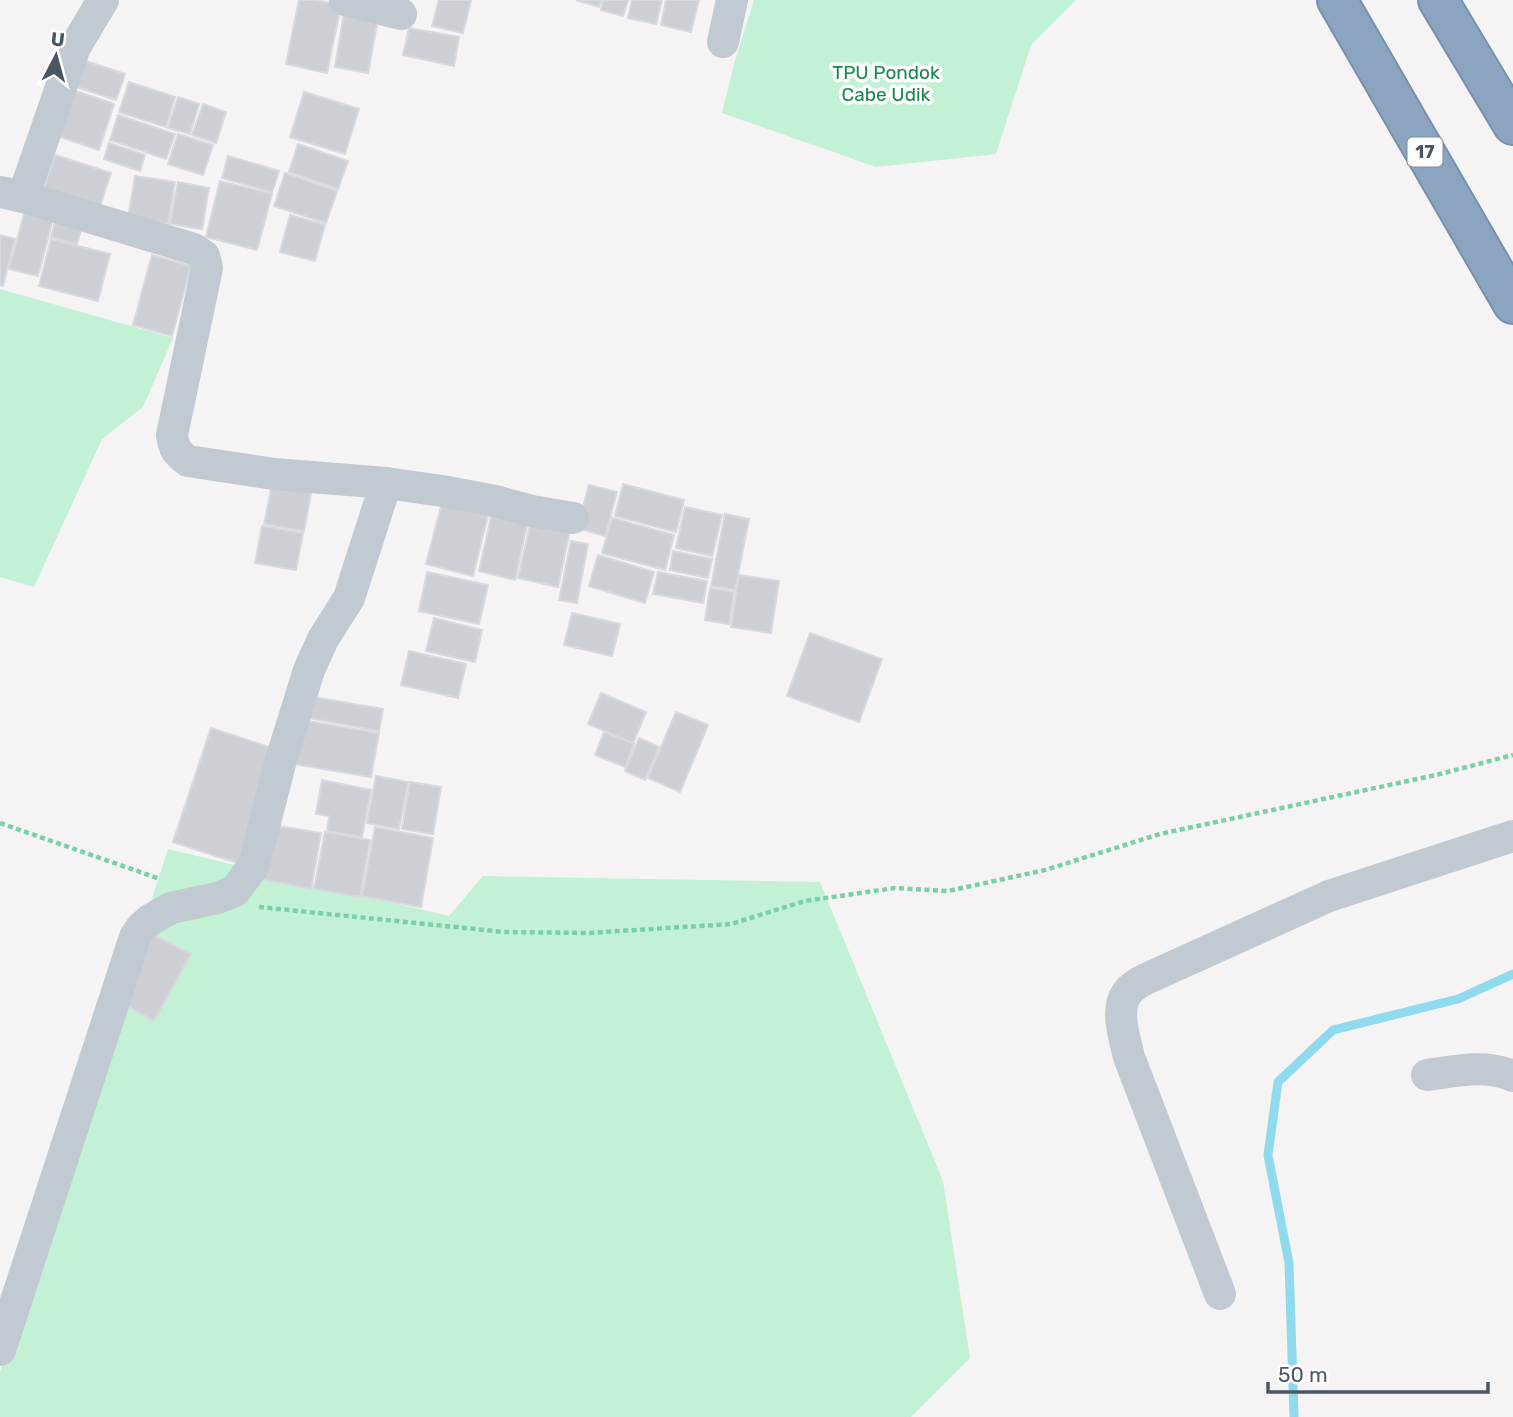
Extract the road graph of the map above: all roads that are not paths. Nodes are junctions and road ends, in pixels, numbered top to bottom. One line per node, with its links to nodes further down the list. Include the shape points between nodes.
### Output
1 (103, 0): 9 (street, via 75,47)
2 (345, 0): 6 (street)
3 (732, 0): 7 (street)
4 (1338, 0): 10 (highway, 17)
5 (1438, 0): 8 (highway)
6 (401, 13)
7 (723, 42)
8 (1513, 125)
9 (11, 195): 11 (street, via 194,249 204,256 207,268 172,435 179,455 188,461 274,474)
10 (1513, 304)
11 (386, 483): 12 (street); 17 (street, via 349,598 309,670 254,865 235,891 171,908 150,920 135,937)
12 (573, 517)
13 (1513, 836): 16 (street, via 1329,896 1130,988 1120,1020 1129,1056)
14 (1427, 1075): 15 (street, via 1494,1069)
15 (1513, 1076)
16 (1220, 1294)
17 (0, 1350)

